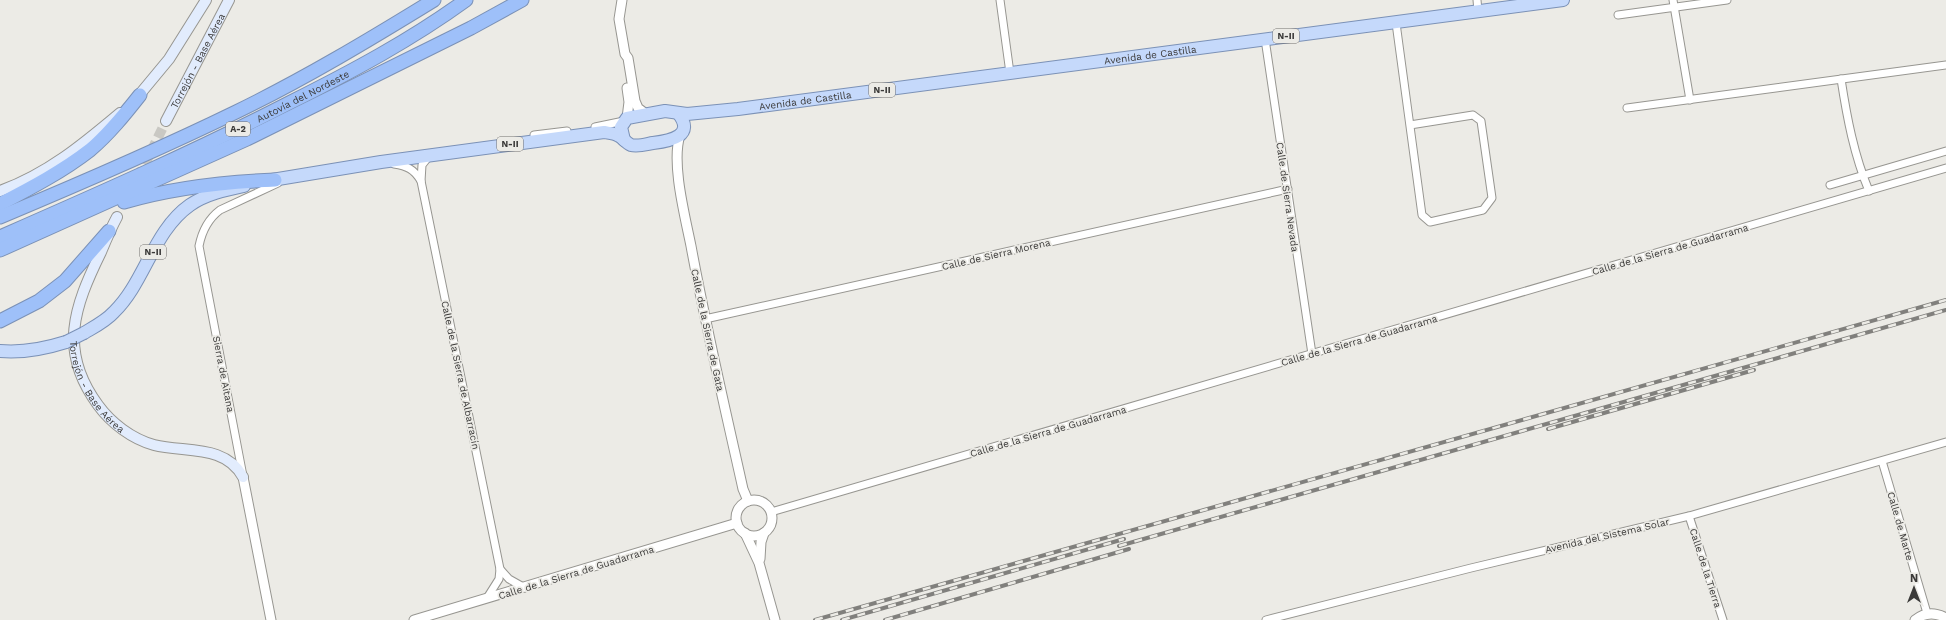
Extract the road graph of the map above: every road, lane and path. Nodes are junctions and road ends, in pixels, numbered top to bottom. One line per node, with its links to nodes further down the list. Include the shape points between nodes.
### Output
1 (206, 0): 19 (main road, Torrejón - Base Aérea, via 169,59)
2 (229, 0): 26 (main road, Torrejón - Base Aérea)
3 (434, 0): 45 (highway, Autovía del Nordeste / A-2, via 357,48 237,112 102,174)
4 (466, 0): 48 (highway, Autovía del Nordeste / A-2, via 367,63 243,127 109,190)
5 (522, 0): 49 (highway, via 247,139)
6 (622, 0): 15 (street, via 619,19)
7 (1000, 0): 17 (street)
8 (1563, 0): 11 (main road, Avenida de Castilla / N-II)
9 (1727, 0): 10 (street)
10 (1674, 4): 12 (street); 20 (street)
11 (1478, 6): 13 (main road, Avenida de Castilla / N-II)
12 (1618, 14)
13 (1396, 23): 14 (main road, Avenida de Castilla / N-II); 27 (street)
14 (1265, 39): 17 (main road, Avenida de Castilla / N-II); 41 (street, Calle de Sierra Nevada)
15 (625, 54): 24 (street, via 628,58 635,101 638,108); 25 (street, via 623,59 629,102)
16 (1946, 65): 18 (street)
17 (1010, 73): 22 (main road, Avenida de Castilla / N-II)
18 (1841, 79): 20 (street); 36 (street, via 1848,125)
19 (140, 95): 42 (main road, Torrejón - Base Aérea, via 84,144 50,168); 44 (highway, via 117,124 90,149 53,175)
20 (1690, 100): 21 (street)
21 (1627, 108)
22 (738, 109): 23 (main road, Avenida de Castilla / N-II, via 700,114); 28 (main road, Avenida de Castilla / N-II, via 692,124)
23 (678, 113): 24 (main road, N-II, via 665,111); 28 (main road, via 683,123)
24 (646, 114): 25 (main road, N-II)
25 (625, 119): 29 (main road, via 621,127); 32 (street, N-II, via 603,126 447,148)
26 (166, 122)
27 (1410, 125): 27 (street, via 1422,215 1430,222 1483,210 1492,198 1481,121 1473,115)
28 (682, 132): 30 (main road, N-II, via 675,139); 33 (street, Calle de la Sierra de Gata)
29 (624, 140): 30 (main road, N-II, via 636,145); 32 (main road, N-II, via 616,134 604,132)
30 (660, 142): 33 (street, via 669,147)
31 (1946, 151): 36 (street)
32 (430, 155): 34 (main road, N-II); 39 (street, Calle de la Sierra de Albarracín, via 422,165)
33 (676, 157): 51 (street, Calle de la Sierra de Gata)
34 (381, 162): 37 (main road, N-II); 39 (street, via 411,168)
35 (1946, 168): 43 (street, Calle de la Sierra de Guadarrama)
36 (1862, 176): 40 (street); 43 (street)
37 (289, 177): 38 (main road, N-II); 57 (street, Sierra de Aitana, via 220,210 204,229 199,246)
38 (275, 180): 49 (highway, via 239,182 146,196); 53 (main road, N-II, bridge, via 213,194 190,205 168,227 122,304 109,317 84,333 48,348)
39 (421, 181): 65 (street, Calle de la Sierra de Albarracín)
40 (1830, 185)
41 (1288, 189): 51 (street, Calle de Sierra Morena); 54 (street, Calle de Sierra Nevada)
42 (0, 191)
43 (1869, 191): 54 (street, Calle de la Sierra de Guadarrama)
44 (0, 204)
45 (0, 217)
46 (118, 217): 47 (main road, Torrejón - Base Aérea)
47 (109, 231): 52 (highway, via 64,281 39,301); 57 (main road, Torrejón - Base Aérea, via 83,288 76,315 74,355 86,385 104,413 137,439 165,448 211,452 235,464)
48 (0, 237)
49 (28, 238): 50 (highway)
50 (0, 250)
51 (705, 319): 58 (street, Calle de la Sierra de Gata, via 742,489)
52 (0, 321)
53 (0, 351)
54 (1312, 354): 59 (street, Calle de la Sierra de Guadarrama)
55 (1946, 442): 56 (street, Avenida del Sistema Solar)
56 (1882, 461): 60 (street, Avenida del Sistema Solar); 68 (street, Calle de Marte)
57 (243, 476): 71 (street, Sierra de Aitana)
58 (748, 501): 59 (street, via 762,501); 61 (street, via 739,509)
59 (771, 512): 63 (street, via 772,520)
60 (1689, 516): 73 (street, Avenida del Sistema Solar); 74 (street, Calle de la Tierra)
61 (737, 523): 62 (street); 66 (street, Calle de la Sierra de Guadarrama)
62 (745, 533): 63 (street); 64 (street)
63 (764, 533): 64 (street)
64 (759, 563): 69 (street)
65 (500, 569): 66 (street); 67 (street, via 499,579)
66 (525, 588): 67 (street, Calle de la Sierra de Guadarrama)
67 (486, 599): 72 (street, Calle de la Sierra de Guadarrama)
68 (1927, 613): 70 (street); 75 (street)
69 (774, 617)
70 (1946, 618)
71 (271, 620)
72 (414, 620)
73 (1266, 620)
74 (1723, 620)
75 (1915, 620)

